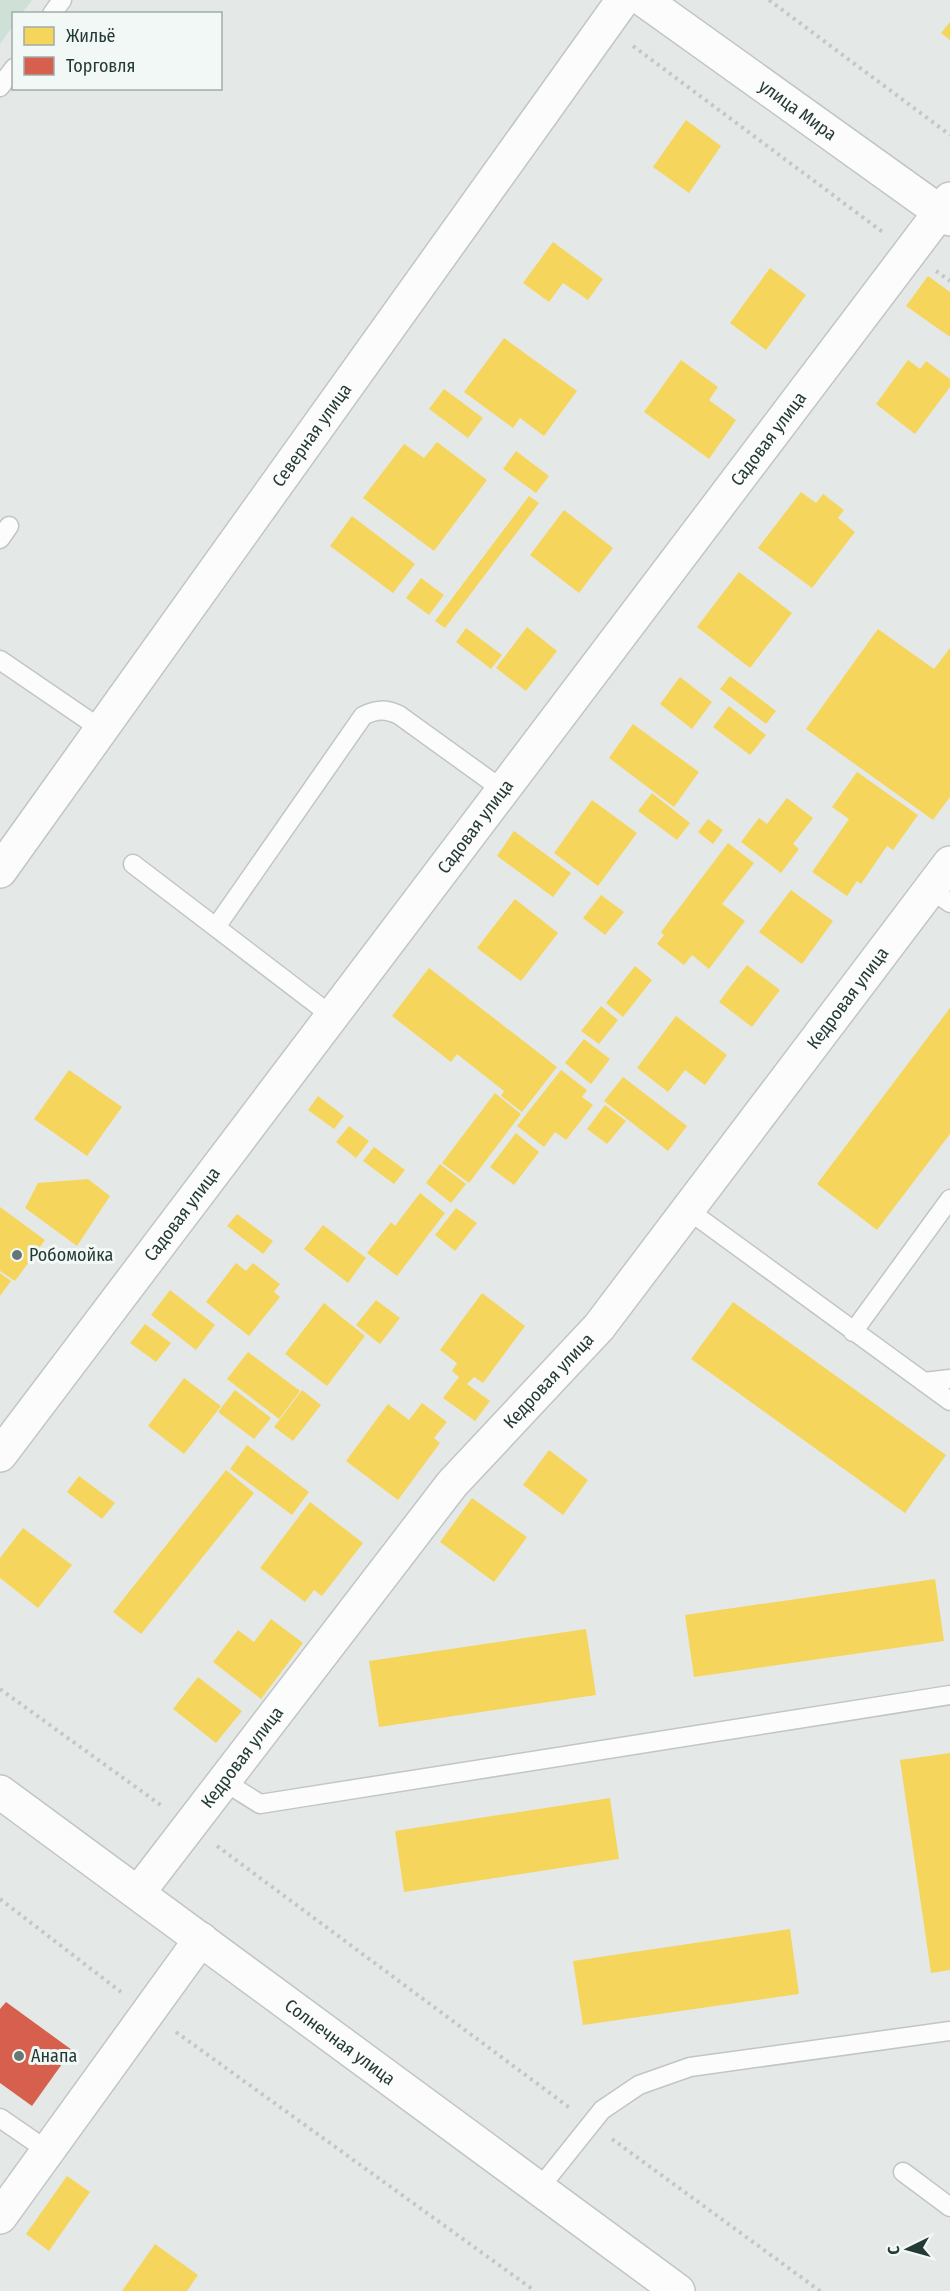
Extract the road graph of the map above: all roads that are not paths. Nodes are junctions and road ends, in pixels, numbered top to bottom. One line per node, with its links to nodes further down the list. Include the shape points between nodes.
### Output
1 (623, 0): 7 (street, Северная улица)
2 (644, 0): 5 (street, улица Мира)
3 (12, 71): 4 (lane)
4 (0, 87)
5 (947, 210): 8 (street, Садовая улица, via 910,252)
6 (0, 660): 7 (lane)
7 (101, 729): 11 (street, Северная улица)
8 (503, 790): 13 (lane, via 399,715 390,710 374,710 363,716); 14 (street, Садовая улица)
9 (950, 863): 12 (street, Кедровая улица)
10 (133, 864): 13 (lane)
11 (0, 871)
12 (940, 896): 16 (street, Кедровая улица)
13 (216, 927): 14 (lane)
14 (332, 1016): 21 (street, Садовая улица)
15 (950, 1199): 17 (lane)
16 (688, 1210): 17 (lane); 23 (street, Кедровая улица, via 599,1327 452,1484)
17 (853, 1332): 19 (lane)
18 (950, 1379): 19 (lane)
19 (924, 1382): 20 (lane)
20 (950, 1401)
21 (0, 1455)
22 (950, 1695): 23 (lane, via 260,1804)
23 (225, 1782): 25 (street, Кедровая улица)
24 (0, 1792): 25 (street, Солнечная улица)
25 (138, 1893): 26 (street, Солнечная улица)
26 (201, 1939): 29 (street); 31 (street, Солнечная улица)
27 (950, 2031): 31 (lane, via 690,2067 639,2085 602,2110)
28 (0, 2118): 29 (lane)
29 (48, 2151): 33 (street)
30 (903, 2172): 32 (lane)
31 (538, 2190): 34 (street, Солнечная улица)
32 (950, 2207)
33 (0, 2217)
34 (678, 2291)

